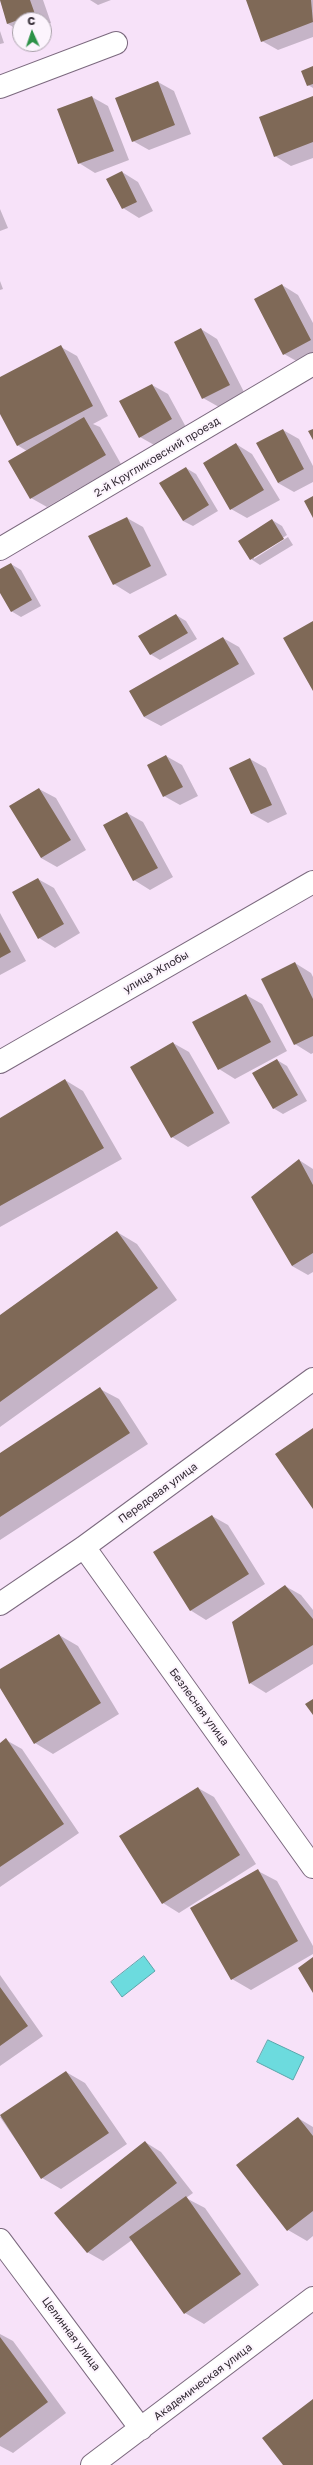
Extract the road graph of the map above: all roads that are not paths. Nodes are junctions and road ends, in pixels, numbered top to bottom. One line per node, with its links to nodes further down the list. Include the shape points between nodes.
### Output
1 (116, 43): 2 (street)
2 (0, 87)
3 (313, 364): 4 (street, 2-й Кругликовский проезд)
4 (2, 542)
5 (313, 882): 6 (street, улица Жлобы)
6 (0, 1062)
7 (313, 1379): 8 (street, Передовая улица)
8 (84, 1547): 9 (street, Передовая улица); 10 (street, Безлесная улица)
9 (0, 1604)
10 (313, 1867)
11 (0, 2240): 13 (street, Целинная улица)
12 (313, 2298): 13 (street, Академическая улица)
13 (141, 2429): 14 (street, Академическая улица)
14 (92, 2465)

